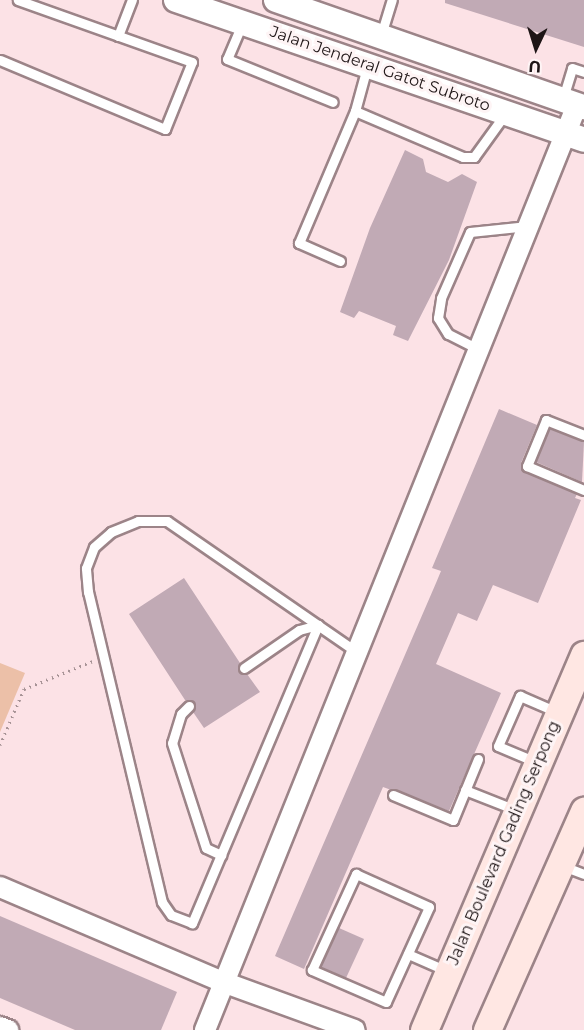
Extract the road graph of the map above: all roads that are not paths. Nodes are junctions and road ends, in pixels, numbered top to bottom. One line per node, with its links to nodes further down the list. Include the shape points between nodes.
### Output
1 (18, 0): 7 (lane)
2 (132, 0): 7 (lane)
3 (176, 0): 6 (street, Jalan Jenderal Gatot Subroto)
4 (276, 0): 8 (street, Jalan Jenderal Gatot Subroto)
5 (392, 0): 8 (lane)
6 (242, 22): 10 (street, Jalan Jenderal Gatot Subroto); 12 (lane, via 227,59)
7 (118, 36): 9 (lane, via 192,62 165,129)
8 (381, 36): 13 (street, Jalan Jenderal Gatot Subroto)
9 (0, 60)
10 (368, 65): 14 (lane); 15 (street, Jalan Jenderal Gatot Subroto)
11 (584, 72): 13 (lane, via 572,68)
12 (333, 102)
13 (574, 104): 16 (street)
14 (355, 111): 15 (lane, via 463,157 474,157); 18 (lane, via 298,243)
15 (506, 112): 16 (street, Jalan Jenderal Gatot Subroto)
16 (575, 137): 17 (street)
17 (530, 225): 19 (street); 19 (lane, via 470,232 441,298 438,318 448,334)
18 (340, 261)
19 (480, 350): 23 (street)
20 (584, 435): 21 (lane, via 546,420 527,466)
21 (584, 489)
22 (318, 625): 23 (lane); 25 (lane, via 299,630); 34 (lane); 34 (lane, via 167,521 138,521 111,532 94,547 86,568 88,592 162,902 171,915 192,922)
23 (357, 652): 39 (street)
24 (584, 656): 27 (main road, Jalan Boulevard Gading Serpong)
25 (244, 668)
26 (189, 706): 34 (lane, via 181,714 172,743 206,848)
27 (560, 713): 29 (main road, Jalan Boulevard Gading Serpong); 29 (lane, via 520,696 498,746)
28 (478, 759): 30 (lane)
29 (539, 763): 32 (main road, Jalan Boulevard Gading Serpong)
30 (465, 790): 31 (lane, via 453,820); 32 (lane)
31 (393, 795)
32 (518, 811): 38 (main road, Jalan Boulevard Gading Serpong)
33 (584, 811): 35 (main road)
34 (221, 855)
35 (573, 869): 45 (main road)
36 (0, 886): 39 (street)
37 (408, 954): 37 (lane, via 386,1002 312,970 356,874 429,906); 38 (lane)
38 (449, 972): 44 (main road, Jalan Boulevard Gading Serpong)
39 (223, 982): 42 (street); 43 (street)
40 (0, 1027): 41 (street)
41 (8, 1030)
42 (205, 1030)
43 (355, 1030)
44 (424, 1030)
45 (487, 1030)

